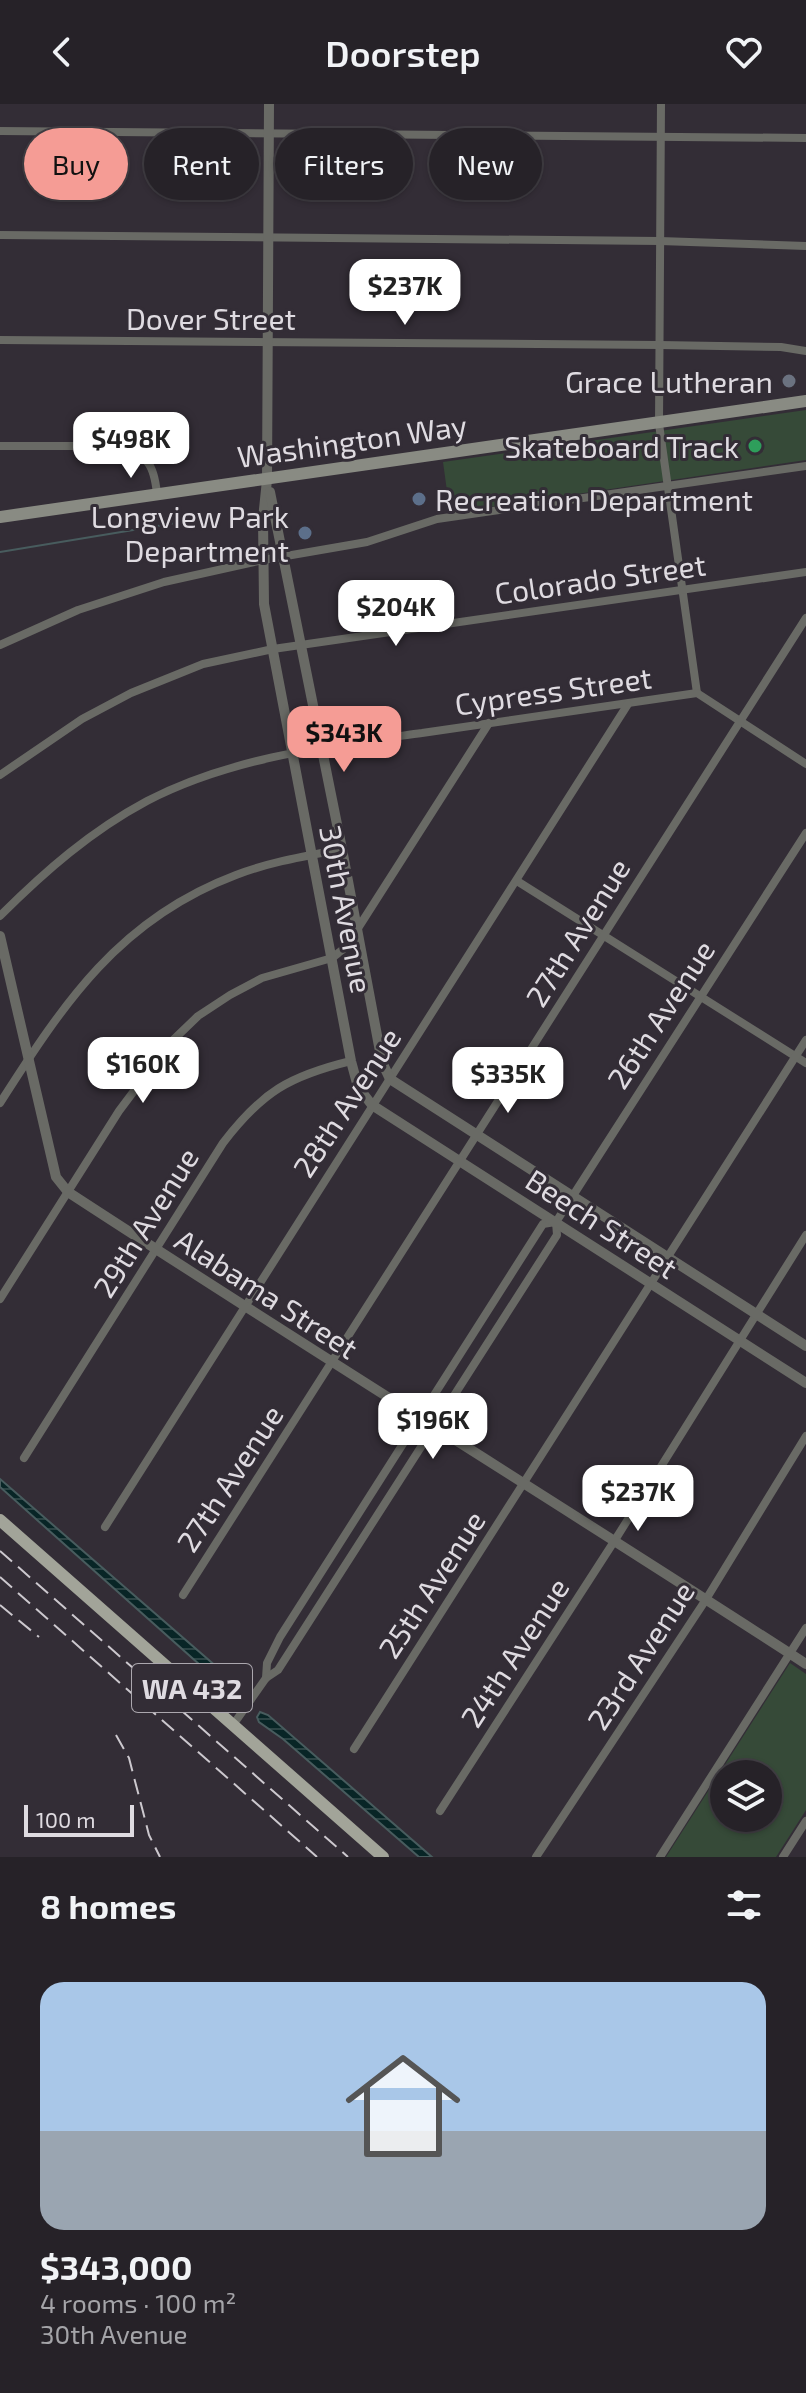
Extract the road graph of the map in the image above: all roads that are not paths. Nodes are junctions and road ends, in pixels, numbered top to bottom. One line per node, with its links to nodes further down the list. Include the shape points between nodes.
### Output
1 (269, 104): 4 (street, 30th Avenue)
2 (661, 104): 5 (street)
3 (0, 131): 4 (street)
4 (269, 133): 5 (street); 8 (street, 30th Avenue)
5 (660, 137): 6 (street); 9 (street)
6 (806, 138)
7 (0, 235): 8 (street)
8 (268, 237): 9 (street); 12 (street, 30th Avenue)
9 (660, 241): 10 (street); 13 (street)
10 (806, 246)
11 (0, 340): 12 (street, Dover Street)
12 (268, 342): 13 (street, Dover Street); 19 (street, 30th Avenue)
13 (660, 345): 14 (street, Dover Street); 16 (street)
14 (806, 351)
15 (806, 401): 16 (main road, Washington Way)
16 (659, 424): 19 (main road, Washington Way); 20 (street)
17 (0, 446): 21 (street, via 129,449 149,462)
18 (806, 466): 20 (street)
19 (267, 480): 21 (main road, Washington Way); 23 (street, 30th Avenue); 24 (street, 30th Avenue)
20 (667, 486): 23 (street, via 437,519 367,542); 26 (street)
21 (157, 494): 22 (main road, Washington Way)
22 (0, 517)
23 (282, 557): 24 (street); 29 (street, 30th Avenue)
24 (263, 560): 28 (street, via 164,582 78,610); 30 (street, 30th Avenue)
25 (806, 572): 26 (street, Colorado Street)
26 (683, 590): 29 (street, Colorado Street); 31 (street)
27 (806, 618): 33 (street, 27th Avenue)
28 (0, 645)
29 (301, 645): 30 (street, Colorado Street); 35 (street, 30th Avenue)
30 (273, 649): 36 (street, 30th Avenue); 38 (street, Colorado Street, via 203,664 131,693)
31 (697, 693): 32 (street, Cypress Street); 33 (street, Cypress Street)
32 (628, 704): 34 (street, Cypress Street); 42 (street, 28th Avenue)
33 (741, 720): 37 (street, Cypress Street); 45 (street, 27th Avenue)
34 (489, 723): 35 (street, Cypress Street); 44 (street)
35 (321, 747): 36 (street, Cypress Street); 40 (street, 30th Avenue)
36 (292, 753): 41 (street, 30th Avenue); 43 (street, Cypress Street, via 239,765 148,801 48,868)
37 (806, 764)
38 (0, 775)
39 (806, 833): 48 (street, 26th Avenue)
40 (342, 849): 41 (street); 44 (street, 30th Avenue)
41 (313, 855): 47 (street, 30th Avenue); 51 (street, via 236,875 157,917 88,976)
42 (517, 881): 45 (street); 54 (street, 28th Avenue)
43 (0, 916)
44 (358, 929): 47 (street); 54 (street, 30th Avenue, via 382,1062)
45 (604, 935): 48 (street); 57 (street, 27th Avenue)
46 (0, 936): 51 (street)
47 (332, 958): 52 (street, 30th Avenue); 59 (street, via 262,978 198,1016 145,1073)
48 (700, 995): 50 (street); 60 (street, 26th Avenue)
49 (806, 1040): 50 (street, 25th Avenue)
50 (796, 1056): 53 (street); 64 (street, 25th Avenue)
51 (29, 1057): 55 (street); 59 (street, via 56,1177)
52 (351, 1061): 56 (street, 30th Avenue, via 358,1087); 63 (street, 29th Avenue, via 311,1071 246,1113)
53 (806, 1063)
54 (390, 1079): 56 (street, 28th Avenue); 57 (street, Beech Street)
55 (0, 1103)
56 (372, 1105): 58 (street, Beech Street); 67 (street, 28th Avenue)
57 (476, 1136): 58 (street, 27th Avenue); 60 (street, Beech Street)
58 (460, 1161): 61 (street, Beech Street); 71 (street, 27th Avenue)
59 (68, 1192): 63 (street, Alabama Street); 66 (street)
60 (571, 1197): 61 (street, 26th Avenue); 64 (street, Beech Street)
61 (556, 1222): 65 (street, Beech Street); 73 (street, 26th Avenue, via 543,1224); 74 (street, 26th Avenue, via 557,1235)
62 (806, 1235): 68 (street, 24th Avenue)
63 (155, 1249): 67 (street, Alabama Street); 76 (street, 29th Avenue)
64 (667, 1258): 65 (street, 25th Avenue); 68 (street, Beech Street)
65 (651, 1283): 69 (street, Beech Street); 77 (street, 25th Avenue)
66 (0, 1299)
67 (243, 1307): 71 (street, Alabama Street); 79 (street, 28th Avenue)
68 (755, 1314): 69 (street, 24th Avenue); 70 (street, Beech Street)
69 (738, 1340): 72 (street, Beech Street); 80 (street, 24th Avenue)
70 (806, 1346)
71 (332, 1362): 73 (street, Alabama Street); 81 (street, 27th Avenue)
72 (806, 1383)
73 (420, 1419): 74 (street, Alabama Street); 86 (street, 26th Avenue, via 280,1637)
74 (434, 1428): 77 (street, Alabama Street); 86 (street, 26th Avenue, via 278,1670)
75 (806, 1436): 82 (street, 23rd Avenue)
76 (24, 1458)
77 (523, 1484): 80 (street, Alabama Street); 88 (street, 25th Avenue)
78 (0, 1520): 87 (main road, WA 432)
79 (105, 1527)
80 (615, 1540): 82 (street, Alabama Street); 89 (street, 24th Avenue)
81 (183, 1595)
82 (705, 1601): 84 (street, Alabama Street); 92 (street, 23rd Avenue)
83 (806, 1628): 84 (street)
84 (790, 1654): 85 (street, Alabama Street); 93 (street)
85 (806, 1664)
86 (266, 1678): 87 (street, 26th Avenue)
87 (233, 1725): 91 (main road, WA 432)
88 (354, 1749)
89 (440, 1811)
90 (806, 1821): 94 (street)
91 (383, 1857)
92 (536, 1857)
93 (660, 1857)
94 (783, 1857)

